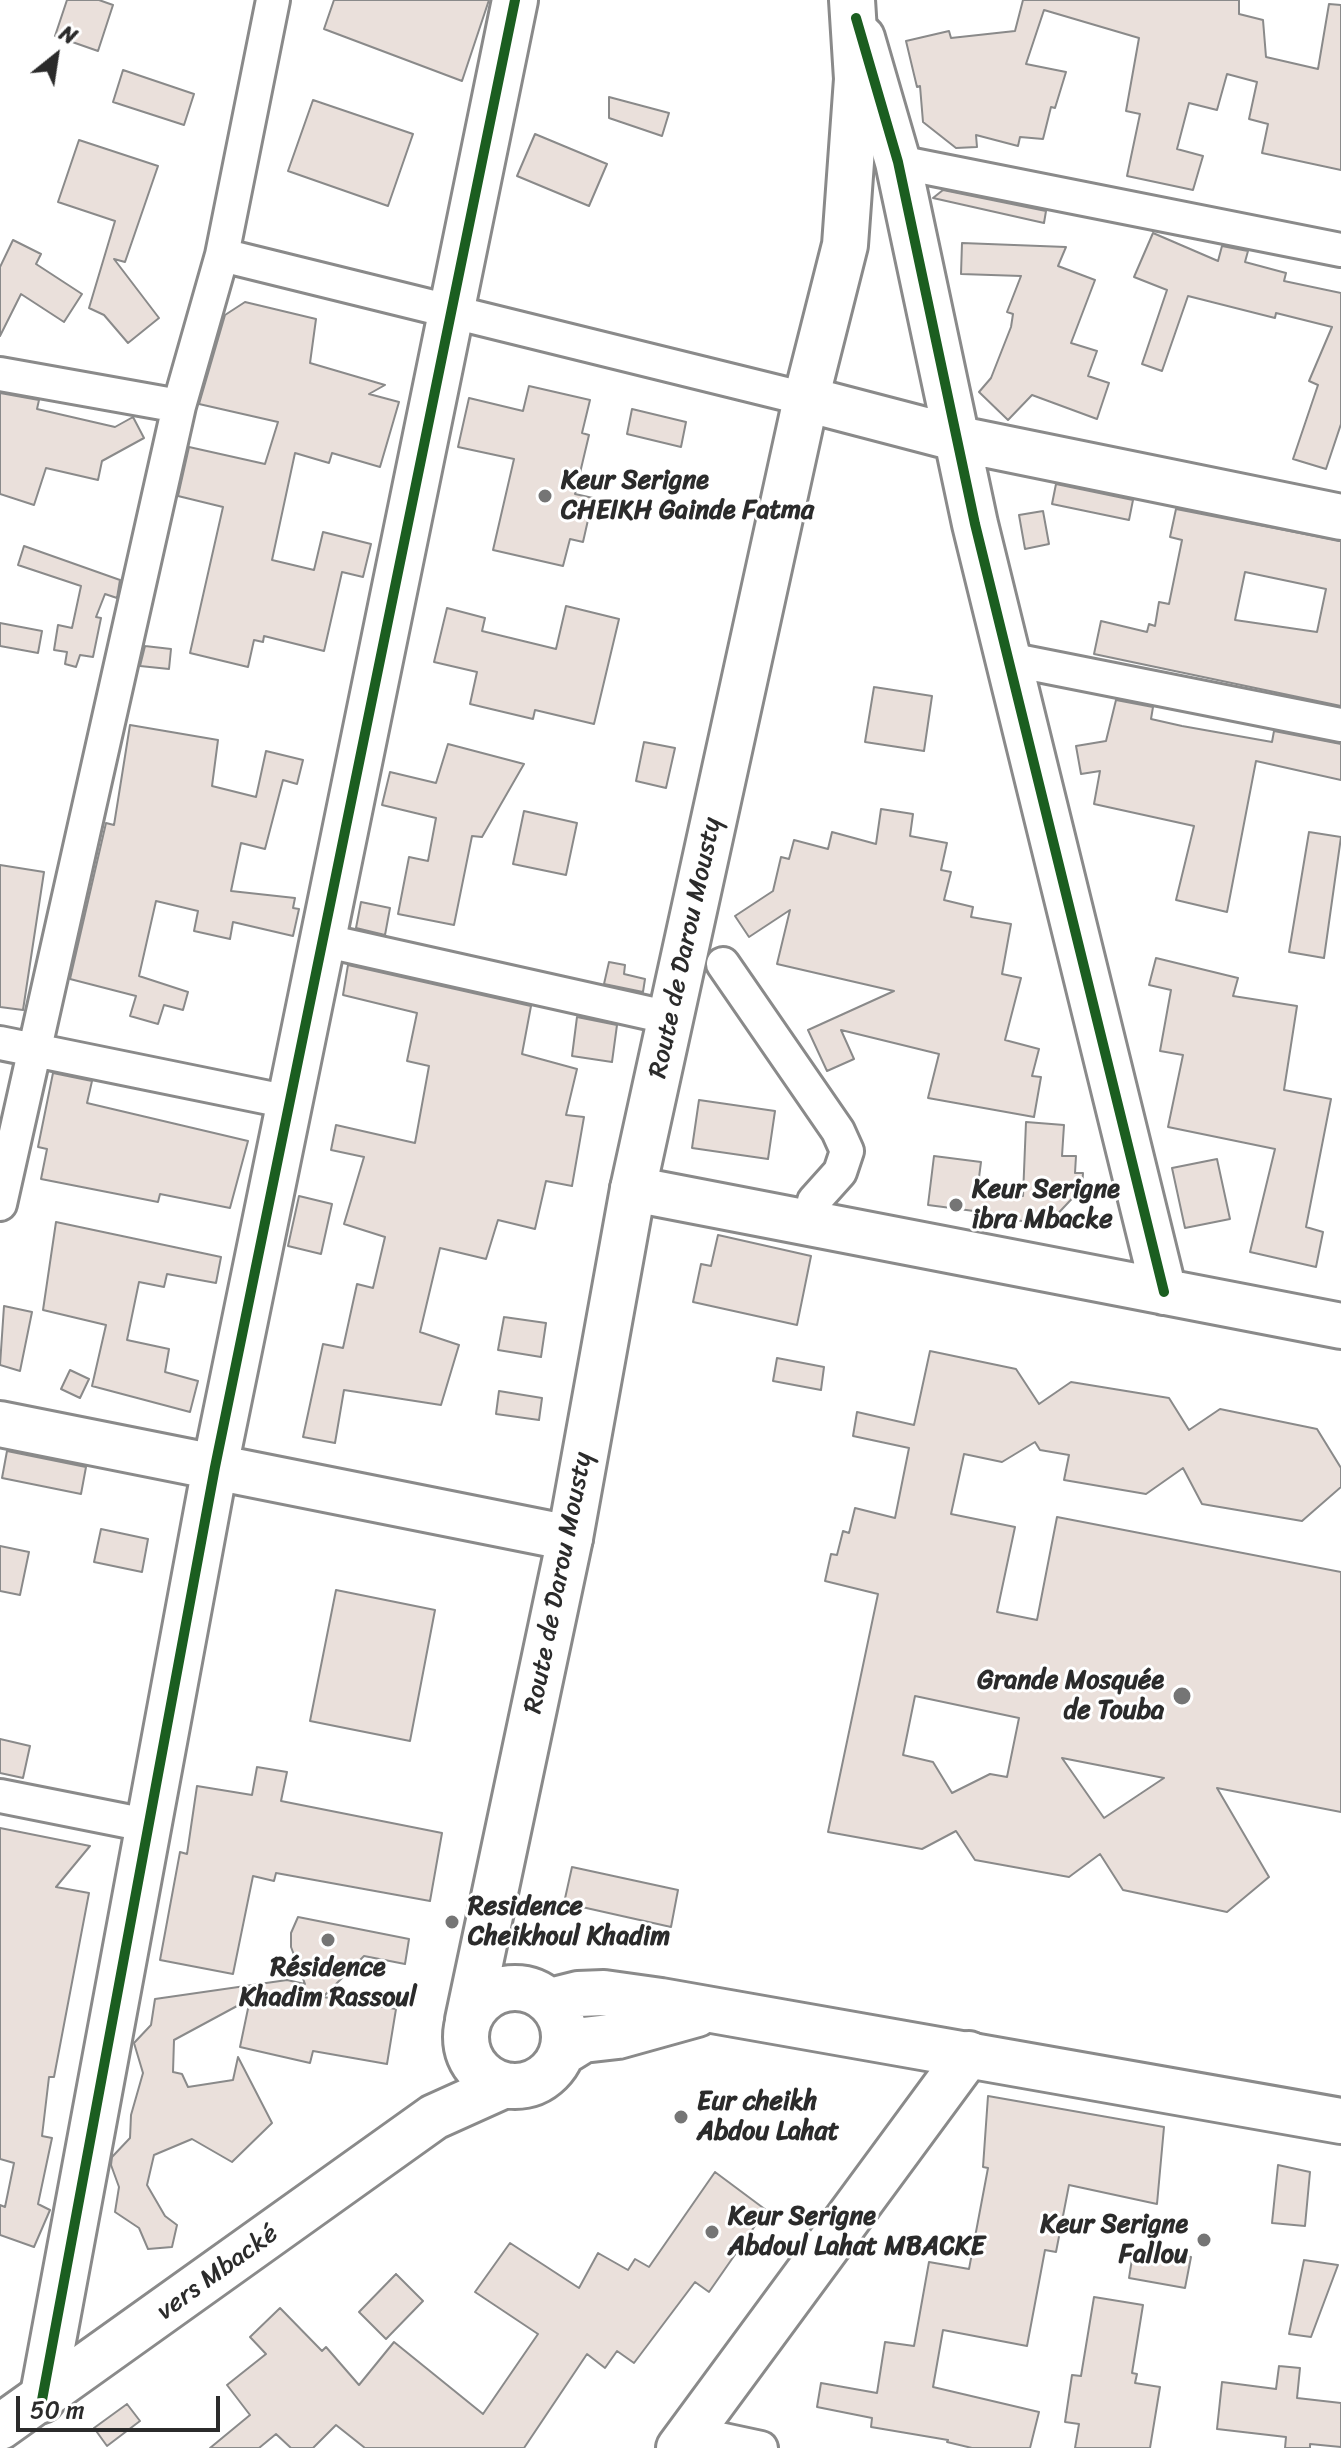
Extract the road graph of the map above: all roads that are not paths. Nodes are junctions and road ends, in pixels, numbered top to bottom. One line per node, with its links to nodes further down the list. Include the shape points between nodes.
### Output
1 (273, 0): 6 (street)
2 (515, 0): 7 (street)
3 (854, 9): 4 (street); 9 (street, Route de Darou Mousty, via 855,154 845,245)
4 (898, 162): 5 (street); 11 (street)
5 (1341, 250)
6 (222, 255): 7 (street); 10 (street)
7 (450, 313): 9 (street); 15 (street)
8 (0, 374): 10 (street)
9 (806, 399): 11 (street); 17 (street, Route de Darou Mousty)
10 (179, 406): 19 (street)
11 (959, 439): 12 (street); 13 (street)
12 (1341, 517)
13 (1008, 659): 14 (street); 24 (street)
14 (1341, 725)
15 (322, 940): 17 (street); 20 (street)
16 (723, 964): 23 (street, via 847,1151 840,1172 814,1201)
17 (671, 1018): 21 (street, Route de Darou Mousty)
18 (0, 1043): 19 (street)
19 (33, 1050): 20 (street); 22 (street)
20 (289, 1102): 27 (street)
21 (633, 1189): 23 (street); 28 (street, Route de Darou Mousty)
22 (0, 1204)
23 (809, 1223): 24 (street)
24 (1164, 1292): 25 (street)
25 (1341, 1326)
26 (0, 1424): 27 (street)
27 (215, 1467): 28 (street); 30 (street)
28 (570, 1538): 31 (street, Route de Darou Mousty)
29 (0, 1796): 30 (street)
30 (146, 1825): 38 (street)
31 (495, 1895): 32 (street, via 505,1931); 36 (street, Route de Darou Mousty)
32 (544, 1997): 33 (street, via 604,1993); 34 (street, via 564,2025); 36 (street, via 510,1987 484,1997)
33 (708, 2011): 34 (street, via 618,2036 583,2040); 35 (street)
34 (562, 2053): 36 (street, via 556,2065 533,2083)
35 (969, 2054): 37 (street); 40 (street)
36 (482, 2056): 38 (street, vers Mbacké, via 434,2117)
37 (1341, 2121)
38 (42, 2400): 39 (street, vers Mbacké)
39 (0, 2427)
40 (685, 2440): 41 (street)
41 (761, 2448)

